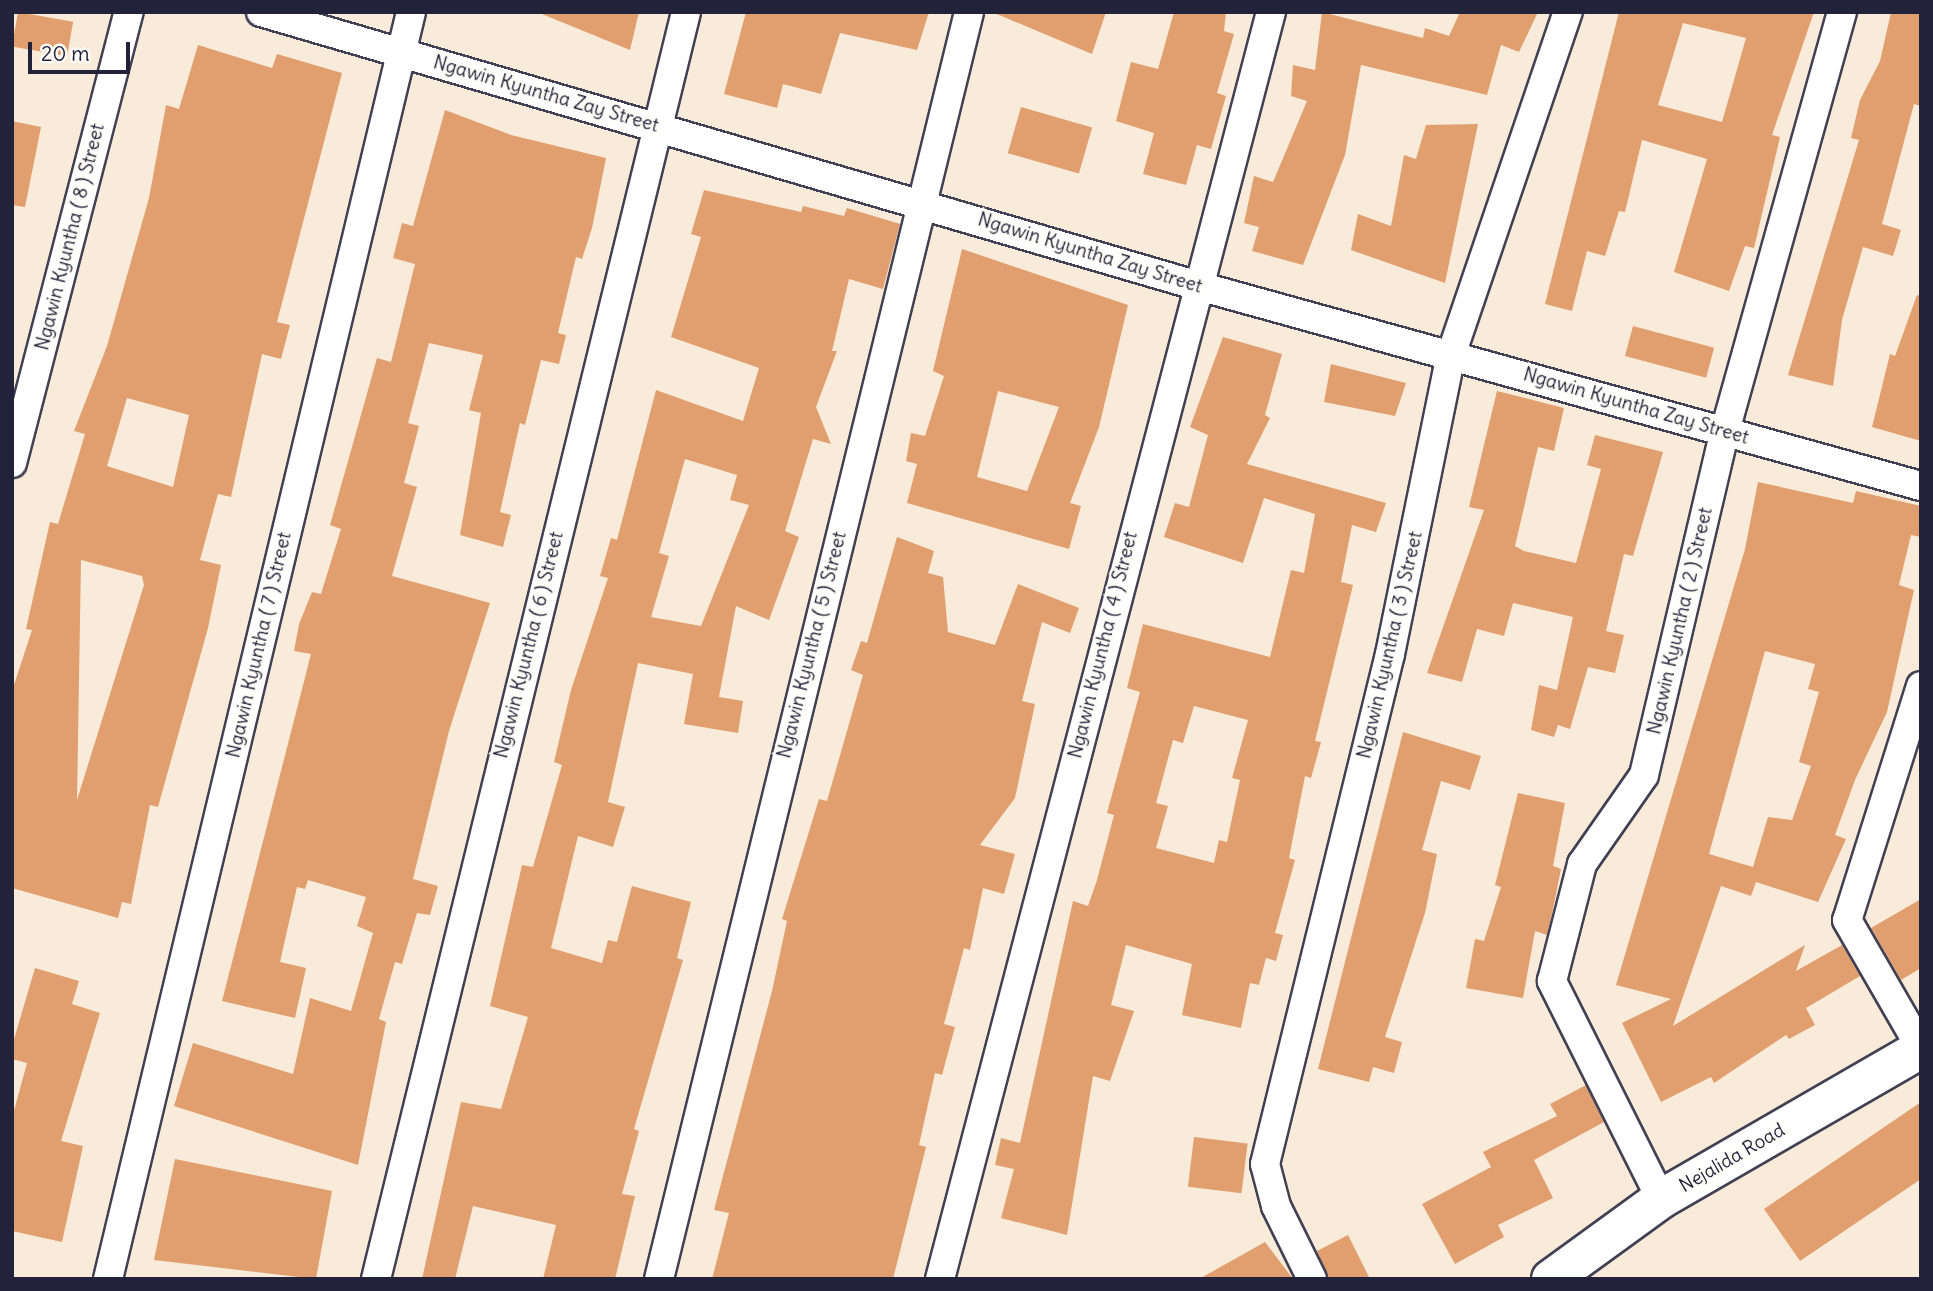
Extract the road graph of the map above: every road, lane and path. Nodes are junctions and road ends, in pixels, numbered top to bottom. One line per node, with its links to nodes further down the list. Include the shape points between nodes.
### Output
1 (129, 12): 15 (street, Ngawin Kyuntha ( 8 ) Street)
2 (261, 12): 9 (street, Ngawin Kyuntha Zay Street)
3 (411, 12): 9 (street, Ngawin Kyuntha ( 7 ) Street)
4 (686, 12): 10 (street, Ngawin Kyuntha ( 6 ) Street)
5 (969, 12): 11 (street, Ngawin Kyuntha ( 5 ) Street)
6 (1271, 12): 12 (street, Ngawin Kyuntha ( 4 ) Street)
7 (1568, 12): 13 (street, Ngawin Kyuntha ( 3 ) Street)
8 (1842, 12): 14 (street, Ngawin Kyuntha ( 2 ) Street)
9 (401, 52): 10 (street, Ngawin Kyuntha Zay Street); 20 (street, Ngawin Kyuntha ( 7 ) Street)
10 (654, 125): 11 (street, Ngawin Kyuntha Zay Street); 21 (street, Ngawin Kyuntha ( 6 ) Street)
11 (920, 201): 12 (street, Ngawin Kyuntha Zay Street); 22 (street, Ngawin Kyuntha ( 5 ) Street)
12 (1195, 285): 13 (street, Ngawin Kyuntha Zay Street); 23 (street, Ngawin Kyuntha ( 4 ) Street)
13 (1451, 355): 14 (street, Ngawin Kyuntha Zay Street); 24 (street, Ngawin Kyuntha ( 3 ) Street, via 1390,654 1265,1164 1276,1206)
14 (1725, 431): 16 (street, Ngawin Kyuntha Zay Street); 19 (street, Ngawin Kyuntha ( 2 ) Street, via 1644,775 1582,864 1552,981)
15 (12, 463)
16 (1921, 486)
17 (1921, 686): 18 (street, via 1847,920)
18 (1921, 1049): 19 (main road, Nejalida Road)
19 (1661, 1199): 25 (main road, Nejalida Road)
20 (108, 1279)
21 (376, 1279)
22 (659, 1279)
23 (940, 1279)
24 (1312, 1279)
25 (1551, 1279)

